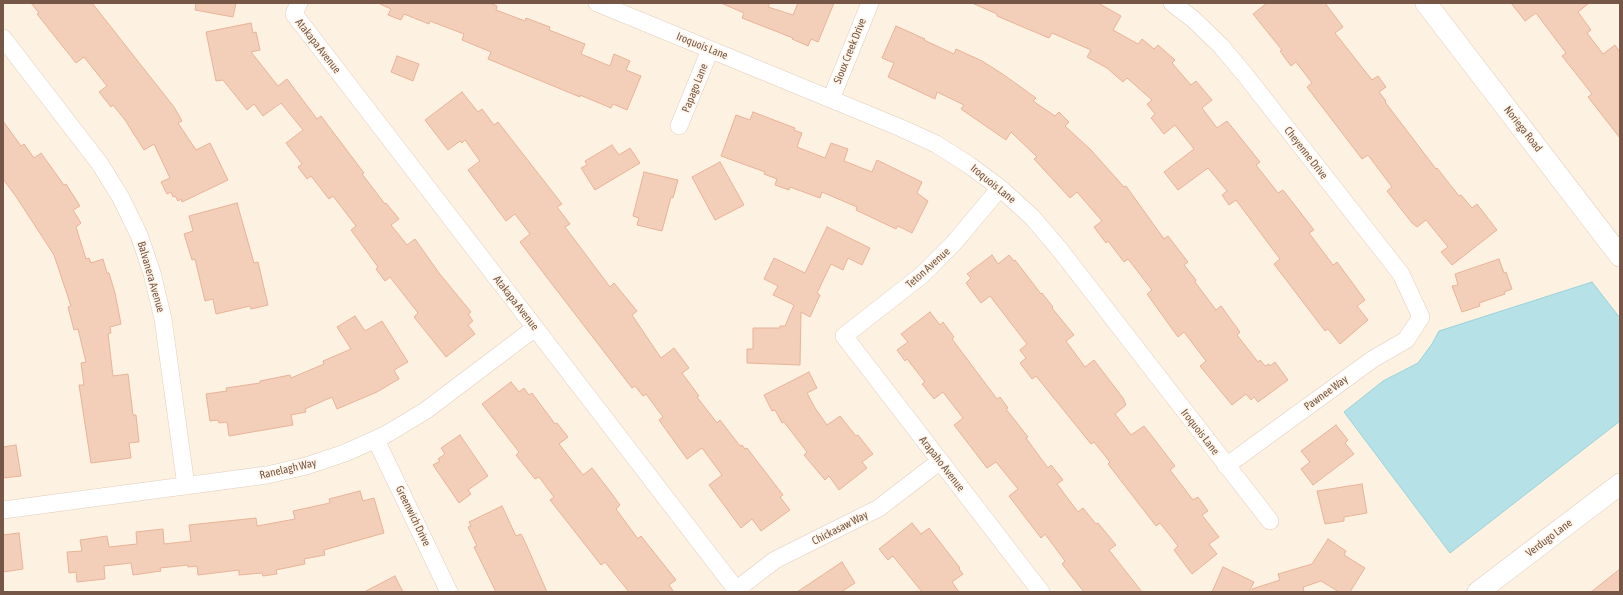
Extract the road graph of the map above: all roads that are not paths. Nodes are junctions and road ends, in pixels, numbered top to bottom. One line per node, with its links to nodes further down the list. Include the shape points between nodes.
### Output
1 (597, 3): 7 (street, Iroquois Lane)
2 (870, 3): 8 (street, Sioux Creek Drive)
3 (1172, 3): 12 (street, Cheyenne Drive, via 1221,46 1246,76 1401,274)
4 (1426, 3): 11 (street, Noriega Road)
5 (296, 9): 13 (street, Atakapa Avenue)
6 (3, 38): 19 (street, Balvanera Avenue, via 100,164 121,198 138,235 152,273 163,319)
7 (710, 50): 8 (street, Iroquois Lane); 9 (street, Papago Lane)
8 (831, 99): 10 (street, Iroquois Lane, via 936,144 969,164)
9 (679, 126)
10 (1000, 188): 14 (street, Teton Avenue, via 953,244 922,275); 17 (street, Iroquois Lane, via 1032,217 1060,250)
11 (1620, 256)
12 (1421, 317): 17 (street, Pawnee Way, via 1406,340 1373,359)
13 (535, 328): 15 (street, Ranelagh Way, via 425,411); 22 (street, Atakapa Avenue)
14 (844, 336): 16 (street, Arapaho Avenue)
15 (376, 440): 19 (street, Ranelagh Way, via 306,466 267,475); 23 (street, Greenwich Drive)
16 (940, 461): 22 (street, Chickasaw Way, via 879,508 775,560); 24 (street, Arapaho Avenue)
17 (1226, 466): 21 (street, Iroquois Lane)
18 (1620, 484): 25 (street, Verdugo Lane)
19 (186, 486): 20 (street, Ranelagh Way)
20 (3, 510)
21 (1270, 521)
22 (737, 591)
23 (450, 592)
24 (1041, 592)
25 (1478, 592)

